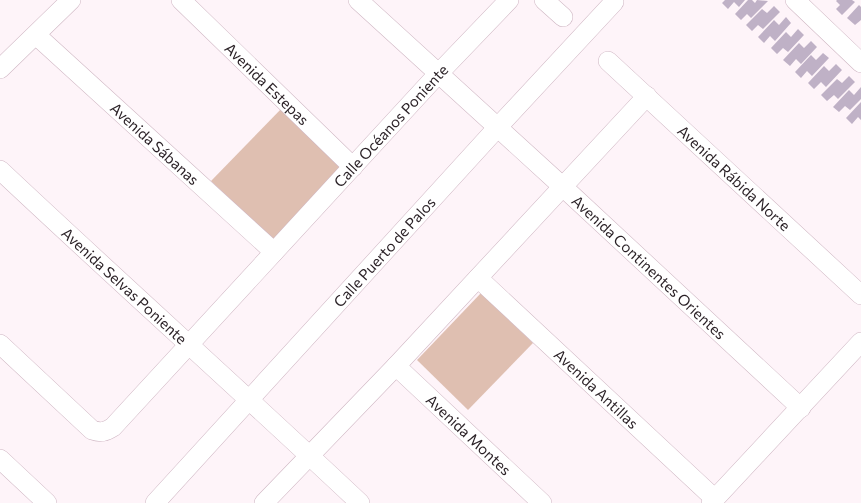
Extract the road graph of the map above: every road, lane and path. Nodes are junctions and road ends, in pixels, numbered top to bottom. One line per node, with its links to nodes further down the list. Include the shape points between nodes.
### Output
1 (71, 0): 9 (street)
2 (181, 0): 16 (street, Avenida Estepas)
3 (358, 0): 13 (street, Avenida Continentes Orientes)
4 (509, 0): 13 (street, Calle Océanos Poniente)
5 (544, 0): 8 (street)
6 (795, 0): 10 (street)
7 (614, 2): 15 (street, Calle Puerto de Palos)
8 (563, 17)
9 (36, 35): 12 (street); 19 (street, Avenida Sábanas)
10 (858, 55)
11 (608, 61): 14 (street, Avenida Rábida Norte)
12 (0, 69)
13 (438, 74): 15 (street, Avenida Continentes Orientes); 16 (street, Calle Océanos Poniente)
14 (647, 96): 18 (street); 21 (street, Avenida Rábida Norte)
15 (497, 128): 18 (street, Avenida Continentes Orientes); 26 (street, Calle Puerto de Palos)
16 (353, 167): 19 (street, Calle Océanos Poniente)
17 (0, 170): 23 (street, Avenida Selvas Poniente)
18 (563, 187): 20 (street); 27 (street, Avenida Continentes Orientes)
19 (274, 252): 23 (street, Calle Océanos Poniente)
20 (478, 278): 25 (street); 30 (street, Avenida Antillas)
21 (861, 295)
22 (861, 342): 27 (street)
23 (188, 343): 24 (street, Calle Océanos Poniente, via 106,432 92,430); 26 (street, Avenida Selvas Poniente)
24 (0, 344)
25 (396, 366): 28 (street); 35 (street, Avenida Montes)
26 (249, 400): 28 (street, Avenida Selvas Poniente); 32 (street, Calle Puerto de Palos)
27 (801, 408): 30 (street)
28 (310, 456): 33 (street); 34 (street, Avenida Selvas Poniente)
29 (0, 459): 31 (street)
30 (713, 501)
31 (47, 503)
32 (155, 503)
33 (264, 503)
34 (360, 503)
35 (542, 503)

